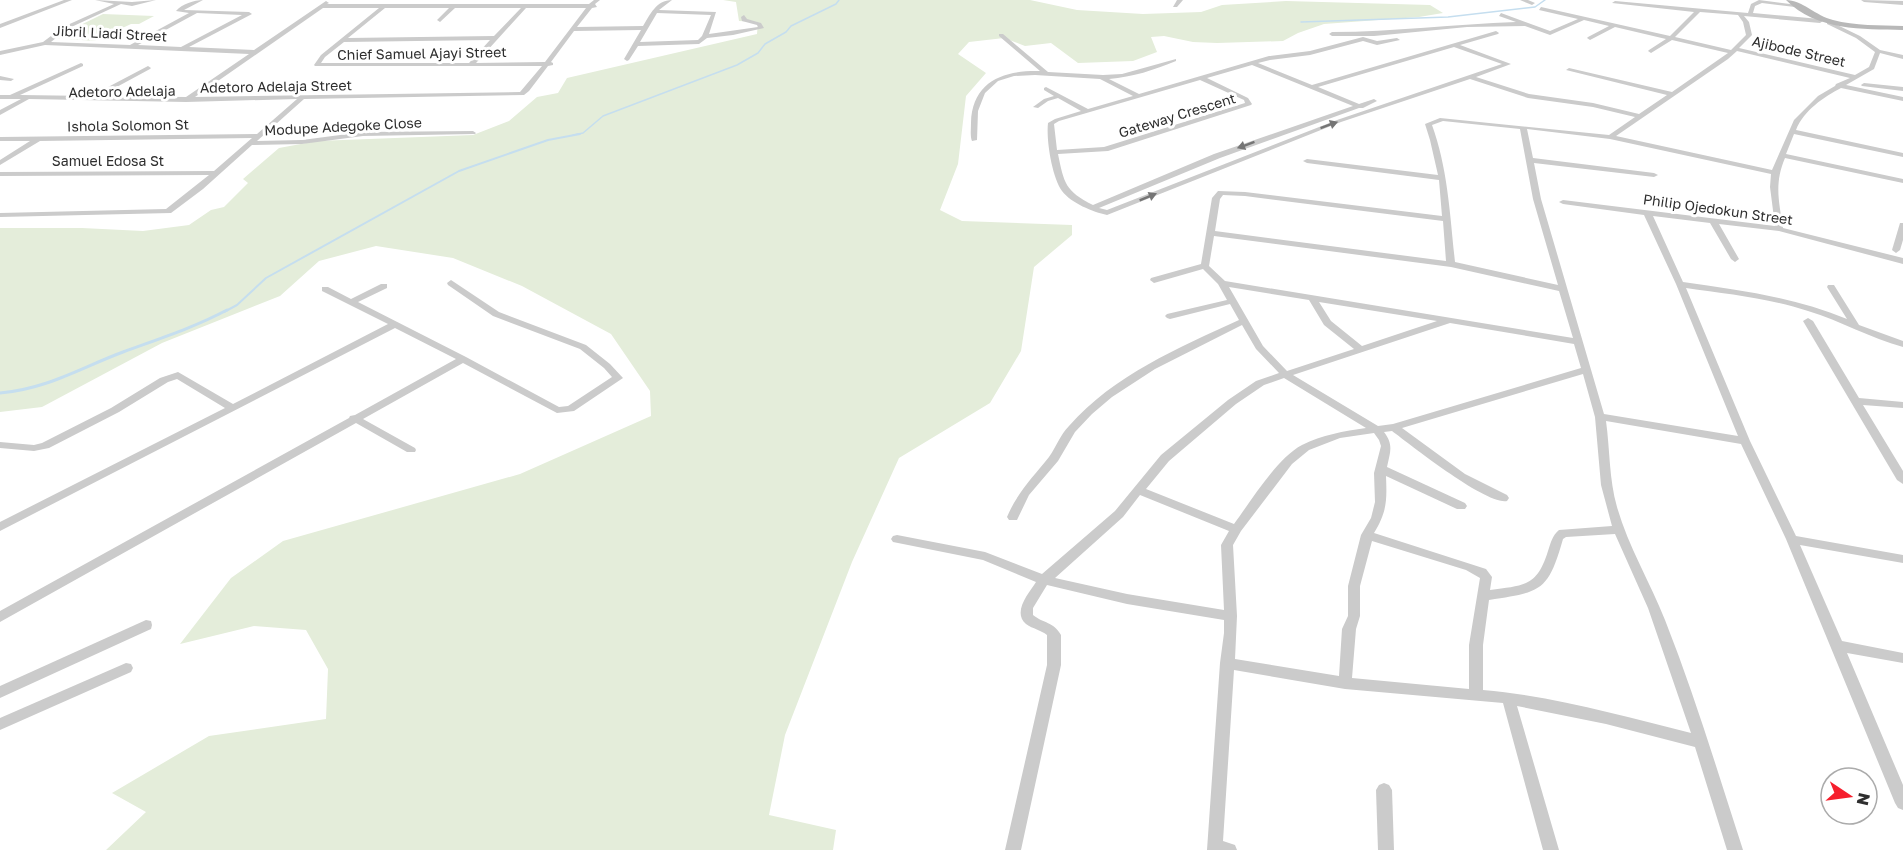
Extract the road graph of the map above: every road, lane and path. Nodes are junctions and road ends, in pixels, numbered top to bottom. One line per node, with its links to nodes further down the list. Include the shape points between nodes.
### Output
1 (69, 0): 38 (street)
2 (98, 0): 12 (street)
3 (153, 0): 12 (street)
4 (200, 0): 26 (street, via 179,10)
5 (329, 0): 18 (street)
6 (604, 0): 17 (street)
7 (669, 0): 27 (street)
8 (1180, 0): 22 (street)
9 (1523, 0): 13 (street)
10 (1864, 0): 16 (street)
11 (1792, 2): 30 (street, via 1759,2 1753,5); 34 (street)
12 (117, 3): 51 (street, Jibril Liadi Street, via 65,28)
13 (1532, 3)
14 (1615, 3): 23 (street)
15 (1691, 3): 23 (street)
16 (1903, 3)
17 (595, 4): 21 (street); 41 (street)
18 (322, 6): 19 (street); 59 (street)
19 (384, 6): 20 (street); 49 (street, Chief Samuel Ajayi Street)
20 (454, 6): 21 (street); 33 (street)
21 (525, 6): 46 (street)
22 (1175, 6)
23 (1685, 8): 25 (street)
24 (1541, 9): 32 (street, Ajibode Street)
25 (1699, 10): 28 (street); 48 (street)
26 (197, 11): 54 (street); 55 (street, via 249,14)
27 (654, 11): 39 (street); 45 (street, via 714,13)
28 (1740, 14): 30 (street); 56 (street, via 1749,35)
29 (1501, 15): 35 (street)
30 (1750, 15): 34 (street)
31 (744, 17): 45 (street, via 761,28)
32 (1584, 19): 35 (street, via 1552,33); 37 (street, Ajibode Street)
33 (440, 20)
34 (1820, 21): 36 (street)
35 (1524, 24): 43 (street)
36 (1829, 24): 40 (street); 58 (street)
37 (1615, 25): 47 (street); 48 (street, Ajibode Street)
38 (0, 26)
39 (644, 28): 41 (street); 52 (street)
40 (1903, 28)
41 (576, 29): 66 (street)
42 (1496, 33): 53 (street)
43 (1332, 34)
44 (1001, 35): 71 (street)
45 (705, 36): 52 (street, via 695,43)
46 (495, 38): 49 (street); 68 (street)
47 (1590, 38)
48 (1671, 38): 56 (street, Ajibode Street); 57 (street)
49 (344, 40): 68 (street, Chief Samuel Ajayi Street, via 317,65)
50 (1397, 40): 65 (street, via 1377,43 1363,39)
51 (45, 43): 54 (street, Jibril Liadi Street); 60 (street)
52 (636, 44): 62 (street)
53 (1454, 45): 63 (street); 80 (street)
54 (131, 47): 55 (street, Jibril Liadi Street)
55 (181, 49): 59 (street, Jibril Liadi Street)
56 (1735, 50): 74 (street, Ajibode Street); 84 (street)
57 (1651, 51)
58 (1878, 51): 61 (street); 74 (street, via 1872,68)
59 (255, 52): 93 (street)
60 (0, 53)
61 (1903, 57)
62 (627, 59)
63 (1505, 59): 72 (street); 77 (street, via 1508,64)
64 (1174, 60): 73 (street, via 1145,73)
65 (1253, 63): 76 (street); 80 (street)
66 (550, 64): 68 (street, Chief Samuel Ajayi Street); 83 (street)
67 (81, 65): 88 (street)
68 (470, 65)
69 (148, 68): 90 (street)
70 (1569, 70): 84 (street)
71 (1046, 73): 73 (street); 108 (street, via 1006,75 988,84 977,103)
72 (1460, 74): 77 (street); 95 (street)
73 (1101, 77): 85 (street)
74 (1855, 77): 79 (street)
75 (0, 78): 78 (street)
76 (1201, 78): 85 (street); 110 (street, Gateway Crescent, via 1249,104 1105,149)
77 (1471, 78): 98 (street); 100 (street, via 1528,96)
78 (11, 79)
79 (1840, 84): 82 (street); 91 (street); 102 (street, via 1802,112)
80 (1312, 87): 95 (street)
81 (1046, 89): 86 (street)
82 (1903, 89)
83 (524, 94): 92 (street, Adetoro Adelaja Street); 92 (street, Adetoro Adelaja, via 513,98)
84 (1671, 94): 100 (street)
85 (1137, 95): 97 (street)
86 (1059, 96): 96 (street); 97 (street)
87 (0, 97): 88 (street)
88 (10, 98): 89 (street)
89 (27, 99): 90 (street, Adetoro Adelaja Street); 94 (street)
90 (89, 99): 93 (street, Adetoro Adelaja Street)
91 (1903, 99)
92 (300, 100): 93 (street, Adetoro Adelaja); 104 (street)
93 (185, 101): 94 (street, Adetoro Adelaja)
94 (19, 103): 99 (street)
95 (1359, 106): 98 (street); 113 (street, one-way to 113)
96 (1036, 107)
97 (1085, 110): 110 (street, via 1051,123 1049,133)
98 (1370, 110): 117 (street, one-way to 98)
99 (0, 113)
100 (1639, 116): 105 (street)
101 (1523, 127): 105 (street); 114 (street); 122 (street, via 1431,121 1428,124)
102 (1791, 131): 111 (street); 112 (street)
103 (473, 132): 109 (street, Modupe Adegoke Close, via 363,134 302,142)
104 (256, 136): 106 (street, Ishola Solomon St); 109 (street)
105 (1610, 137): 119 (street)
106 (38, 138): 107 (street, Ishola Solomon St); 116 (street)
107 (0, 139)
108 (974, 140)
109 (249, 143): 118 (street)
110 (1055, 152): 125 (street, via 1066,191)
111 (1782, 154): 119 (street); 123 (street)
112 (1903, 155)
113 (1217, 156): 117 (street); 125 (street)
114 (1529, 160): 121 (street); 144 (street)
115 (1307, 161): 122 (street)
116 (0, 163)
117 (1231, 163): 125 (street, one-way to 117, via 1107,213)
118 (216, 172): 120 (street, Samuel Edosa St); 127 (street, via 168,211)
119 (1775, 173): 131 (street)
120 (0, 174)
121 (1654, 175)
122 (1441, 178): 128 (street)
123 (1903, 181)
124 (1563, 202): 126 (street, Philip Ojedokun Street)
125 (1094, 207)
126 (1647, 212): 129 (street, Philip Ojedokun Street); 141 (street)
127 (0, 215)
128 (1445, 219): 132 (street, via 1221,193 1216,198); 136 (street)
129 (1713, 221): 131 (street, Philip Ojedokun Street); 134 (street)
130 (1903, 225): 133 (street)
131 (1779, 229): 135 (street, Philip Ojedokun Street)
132 (1210, 233): 136 (street); 137 (street)
133 (1896, 250)
134 (1735, 259)
135 (1903, 261)
136 (1451, 264): 144 (street)
137 (1205, 266): 138 (street); 140 (street)
138 (1154, 280)
139 (451, 283): 158 (street, via 496,314 583,347 618,378 561,411)
140 (1222, 283): 146 (street); 147 (street)
141 (1680, 284): 154 (street, via 1790,303); 168 (street)
142 (384, 286): 148 (street)
143 (1832, 287): 154 (street)
144 (1562, 289): 155 (street)
145 (325, 290): 148 (street)
146 (1312, 297): 151 (street); 157 (street, via 1327,323)
147 (1233, 301): 149 (street); 150 (street)
148 (352, 302): 153 (street)
149 (1170, 316)
150 (1244, 321): 160 (street, via 1259,347); 176 (street, via 1113,390 1069,432 1056,455 1023,493)
151 (1448, 321): 155 (street); 157 (street)
152 (1808, 321): 161 (street)
153 (394, 325): 158 (street); 163 (street)
154 (1857, 328): 156 (street)
155 (1578, 342): 159 (street)
156 (1903, 344)
157 (1361, 350): 160 (street)
158 (463, 359): 165 (street)
159 (1586, 370): 164 (street); 166 (street)
160 (1286, 375): 167 (street); 173 (street, via 1260,383 1232,402 1165,458)
161 (1856, 401): 162 (street); 172 (street)
162 (1903, 405)
163 (231, 407): 169 (street, via 178,375 45,447); 177 (street)
164 (1600, 417): 168 (street); 179 (street, via 1608,493)
165 (354, 418): 170 (street); 187 (street)
166 (1394, 426): 167 (street); 174 (street, via 1461,477)
167 (1377, 430): 171 (street, via 1386,446); 178 (street, via 1338,435 1305,448 1288,461)
168 (1745, 441): 182 (street)
169 (0, 445)
170 (411, 450)
171 (1381, 469): 175 (street); 180 (street, via 1381,502)
172 (1903, 480)
173 (1140, 491): 178 (street); 184 (street)
174 (1503, 498)
175 (1461, 506)
176 (1013, 518)
177 (0, 527)
178 (1236, 529): 186 (street, via 1226,552)
179 (1620, 530): 185 (street, via 1563,533 1558,537 1545,578 1531,588); 198 (street, via 1654,608)
180 (1367, 535): 185 (street, via 1482,572 1486,577); 193 (street, via 1354,586)
181 (897, 539): 184 (street, via 985,556)
182 (1792, 539): 183 (street); 189 (street)
183 (1903, 559)
184 (1044, 580): 186 (street); 202 (street, via 1027,608 1027,615 1034,623 1051,630 1054,665)
185 (1484, 596): 195 (street, via 1476,645)
186 (1231, 616): 191 (street)
187 (0, 617)
188 (146, 625): 194 (street)
189 (1838, 646): 190 (street); 200 (street)
190 (1903, 658)
191 (1227, 663): 193 (street); 201 (street)
192 (126, 668): 197 (street)
193 (1345, 683): 195 (street)
194 (0, 692)
195 (1476, 696): 196 (street)
196 (1508, 698): 198 (street); 204 (street)
197 (0, 724)
198 (1702, 742): 205 (street)
199 (1384, 790): 203 (street)
200 (1903, 802)
201 (1220, 849)
202 (1013, 850)
203 (1386, 850)
204 (1551, 850)
205 (1735, 850)

